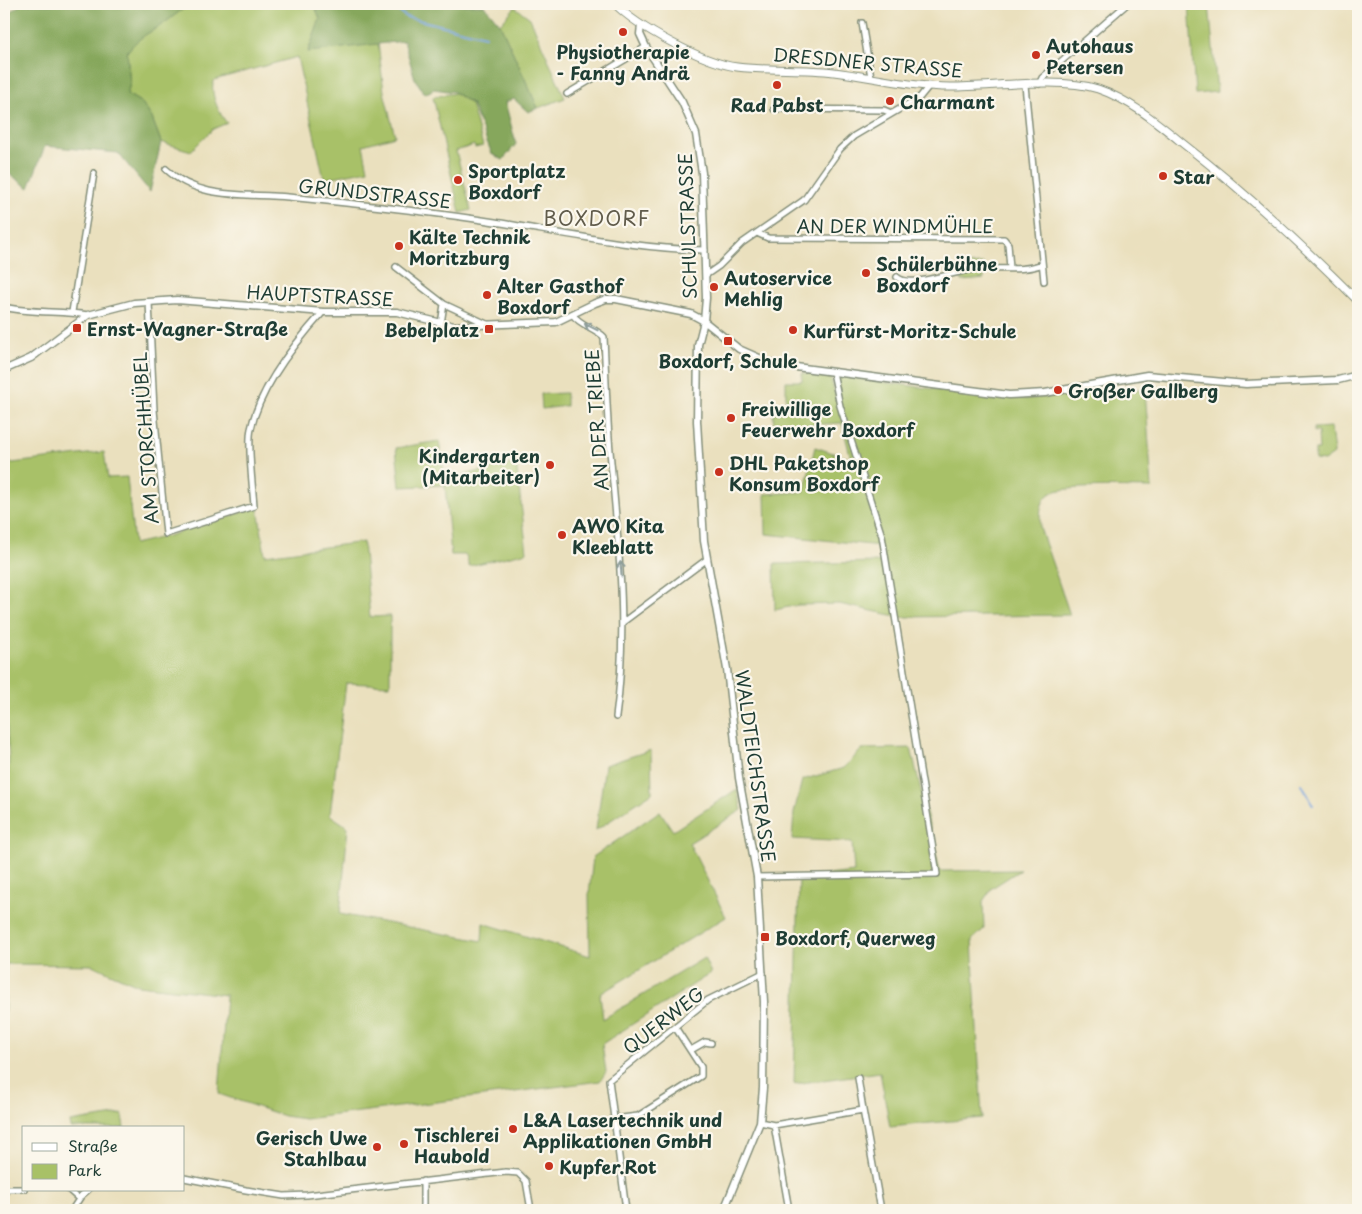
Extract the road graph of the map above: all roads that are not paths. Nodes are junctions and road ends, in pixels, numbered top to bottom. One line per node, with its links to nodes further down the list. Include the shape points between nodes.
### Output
1 (615, 4): 4 (main road, DRESDNER STRASSE)
2 (1127, 4): 7 (street)
3 (862, 23): 6 (street)
4 (641, 25): 5 (street, SCHULSTRASSE, via 640,34); 6 (main road, DRESDNER STRASSE, via 726,65)
5 (646, 47): 10 (street); 16 (street, SCHULSTRASSE, via 682,102 696,134 702,172)
6 (871, 77): 9 (main road, DRESDNER STRASSE)
7 (1039, 84): 8 (main road, DRESDNER STRASSE); 24 (main road, DRESDNER STRASSE, via 1067,84 1099,90 1150,118 1266,211)
8 (1025, 85): 9 (main road, DRESDNER STRASSE); 17 (street)
9 (929, 86): 12 (street, via 920,97)
10 (567, 94)
11 (774, 109): 12 (street)
12 (892, 112): 15 (street, via 854,136 840,149 804,200)
13 (166, 169): 16 (street, GRUNDSTRASSE, via 173,176 204,191 219,194 378,205 645,246)
14 (94, 173): 27 (street)
15 (757, 233): 19 (street, AN DER WINDMÜHLE, via 768,238 1004,239 1008,244); 20 (street)
16 (704, 250): 20 (street, SCHULSTRASSE)
17 (1042, 264): 19 (street); 22 (street)
18 (396, 267): 25 (street)
19 (1010, 268): 21 (street, via 969,270 929,280 905,281)
20 (706, 275): 31 (street, SCHULSTRASSE)
21 (897, 277)
22 (1044, 281)
23 (150, 302): 28 (street, HAUPTSTRASSE, via 177,300); 28 (street, AM STORCHHÜBEL, via 154,410 166,534 254,506 250,430 273,378 306,330); 29 (street, HAUPTSTRASSE, via 119,305)
24 (1358, 302)
25 (444, 304): 32 (street); 33 (street)
26 (4, 307): 27 (street, via 37,312)
27 (72, 312): 29 (street)
28 (323, 312): 32 (street, HAUPTSTRASSE, via 397,312)
29 (88, 315): 34 (street, HAUPTSTRASSE, via 31,358)
30 (573, 315): 31 (street, HAUPTSTRASSE, via 595,303 616,299 691,314); 33 (street, HAUPTSTRASSE, via 556,322); 38 (street, AN DER TRIEBE, one-way to 30, via 604,337)
31 (704, 321): 35 (street, via 739,349 764,362); 37 (street, WALDTEICHSTRASSE, via 698,345 696,421)
32 (442, 324): 33 (street, HAUPTSTRASSE)
33 (490, 325)
34 (4, 370)
35 (832, 372): 36 (street, via 1009,395 1045,394 1148,375 1246,384); 40 (street, via 882,536 937,874)
36 (1358, 375)
37 (706, 560): 38 (street); 40 (street, WALDTEICHSTRASSE, via 727,670 739,778)
38 (623, 620): 39 (street, AN DER TRIEBE)
39 (616, 717)
40 (757, 877): 41 (street, WALDTEICHSTRASSE)
41 (763, 973): 42 (street, QUERWEG, via 708,1000); 48 (street, WALDTEICHSTRASSE)
42 (675, 1027): 44 (street); 47 (street, QUERWEG, via 609,1080)
43 (711, 1043): 44 (street, via 705,1042)
44 (691, 1050): 47 (street, via 701,1067 701,1076 638,1116)
45 (858, 1078): 46 (street)
46 (863, 1110): 49 (street); 63 (street)
47 (614, 1119): 60 (street)
48 (760, 1122): 49 (street); 61 (street, WALDTEICHSTRASSE)
49 (774, 1125): 62 (street)
50 (185, 1178): 51 (street, via 284,1196)
51 (423, 1181): 58 (street); 59 (street, via 518,1173 526,1181)
52 (22, 1190): 55 (street, via 8,1189)
53 (71, 1192): 56 (street)
54 (86, 1192): 56 (street)
55 (4, 1193)
56 (79, 1200): 57 (street)
57 (72, 1210)
58 (423, 1210)
59 (531, 1210)
60 (626, 1210)
61 (724, 1210)
62 (789, 1210)
63 (880, 1210)

